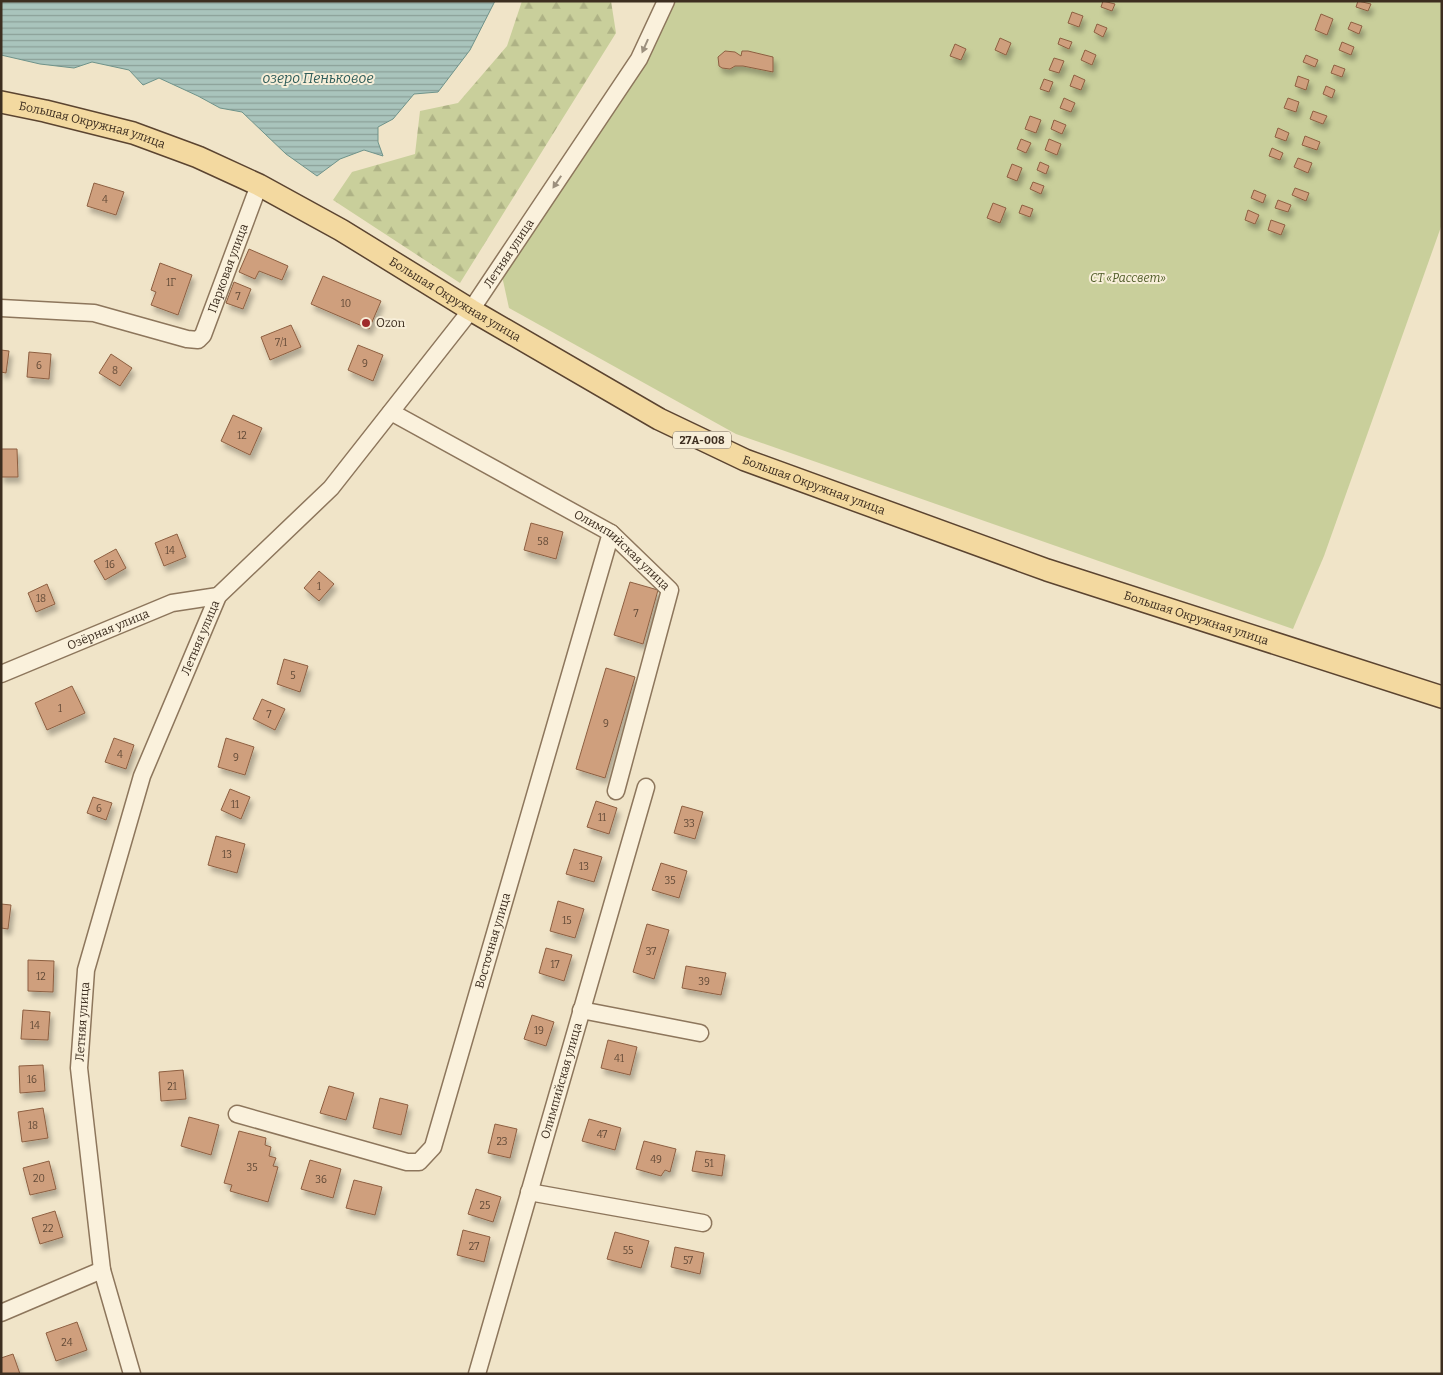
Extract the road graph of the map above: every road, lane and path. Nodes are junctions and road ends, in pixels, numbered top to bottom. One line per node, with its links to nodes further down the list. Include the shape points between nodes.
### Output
1 (666, 1): 5 (street, Летняя улица, one-way to 5, via 639,59)
2 (1, 102): 3 (main road, Большая Окружная улица / 27А-008, via 132,133 198,157)
3 (259, 185): 4 (street, Парковая улица, via 204,335 198,340 94,314); 5 (main road, Большая Окружная улица / 27А-008, via 341,230)
4 (1, 308)
5 (471, 310): 6 (street, Летняя улица); 10 (main road, Большая Окружная улица / 27А-008, via 659,418 745,460 1046,570)
6 (391, 412): 7 (street, Олимпийская улица); 8 (street, Летняя улица, via 331,488)
7 (611, 533): 12 (street, Олимпийская улица, via 670,590); 15 (street, Восточная улица, via 433,1147 419,1162 406,1162)
8 (218, 596): 9 (street, Озёрная улица, via 172,603); 18 (street, Летняя улица, via 142,776 86,970 79,1068)
9 (1, 674)
10 (1442, 697)
11 (646, 787): 13 (street, Олимпийская улица)
12 (616, 791)
13 (581, 1010): 14 (street); 16 (street, Олимпийская улица)
14 (700, 1034)
15 (236, 1114)
16 (529, 1192): 17 (street); 21 (street, Олимпийская улица)
17 (703, 1223)
18 (102, 1270): 19 (street); 20 (street, Летняя улица)
19 (1, 1313)
20 (132, 1374)
21 (477, 1374)

